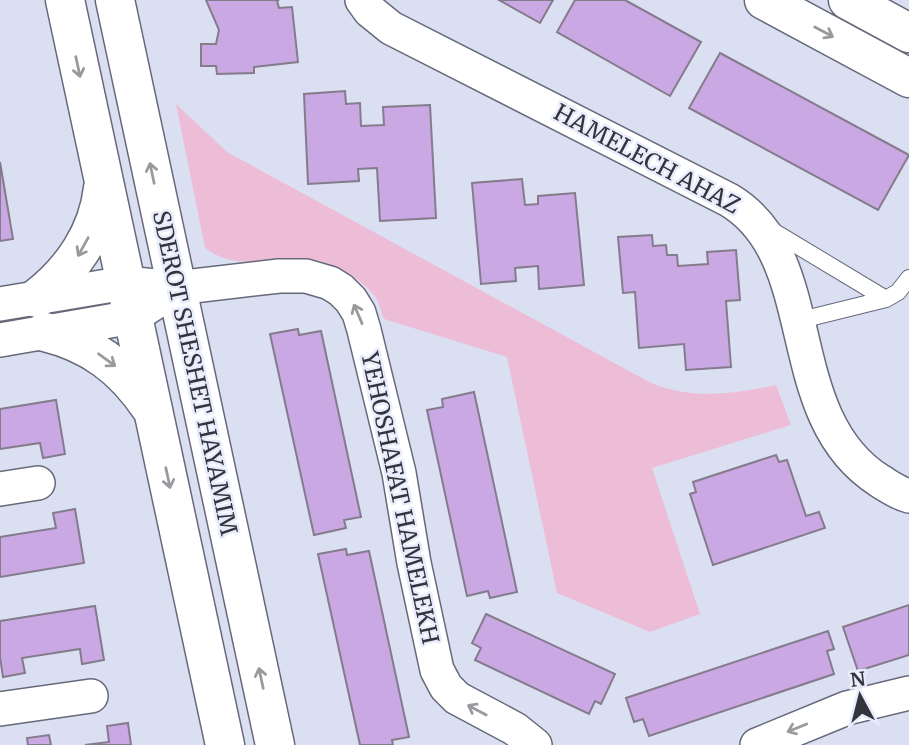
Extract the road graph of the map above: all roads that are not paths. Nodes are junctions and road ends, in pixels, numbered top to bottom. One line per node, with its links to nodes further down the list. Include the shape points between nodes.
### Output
1 (65, 0): 8 (main road, one-way to 8)
2 (115, 0): 11 (main road, SDEROT SHESHET HAYAMIM, one-way to 2)
3 (362, 0): 9 (street, HAMELECH AHAZ, via 391,28 729,200)
4 (764, 0): 7 (main road, one-way to 7)
5 (848, 0): 6 (main road)
6 (909, 33)
7 (909, 78)
8 (104, 183): 13 (main road); 14 (main road, one-way to 14, via 86,243 66,272)
9 (758, 222): 12 (lane); 15 (street, HAMELECH AHAZ, via 778,254)
10 (909, 278): 12 (lane)
11 (176, 288): 13 (street, YEHOSHAFAT HAMELEKH); 25 (main road, SDEROT SHESHET HAYAMIM, one-way to 11); 26 (street, YEHOSHAFAT HAMELEKH, one-way to 11, via 457,698 437,670 399,473 364,330 351,300 330,283 306,276)
12 (886, 299): 15 (lane)
13 (129, 300): 14 (street, YEHOSHAFAT HAMELEKH); 17 (main road)
14 (27, 311): 16 (street, YEHOSHAFAT HAMELEKH); 17 (main road, one-way to 17, via 112,362)
15 (797, 321): 20 (street, HAMELECH AHAZ, via 813,385 834,435 864,471)
16 (0, 340)
17 (153, 411): 24 (main road, one-way to 24)
18 (38, 483): 19 (street)
19 (0, 489)
20 (909, 496)
21 (909, 693): 27 (street, one-way to 27, via 847,708)
22 (91, 696): 23 (street)
23 (0, 709)
24 (225, 745)
25 (275, 745)
26 (536, 745)
27 (757, 745)

